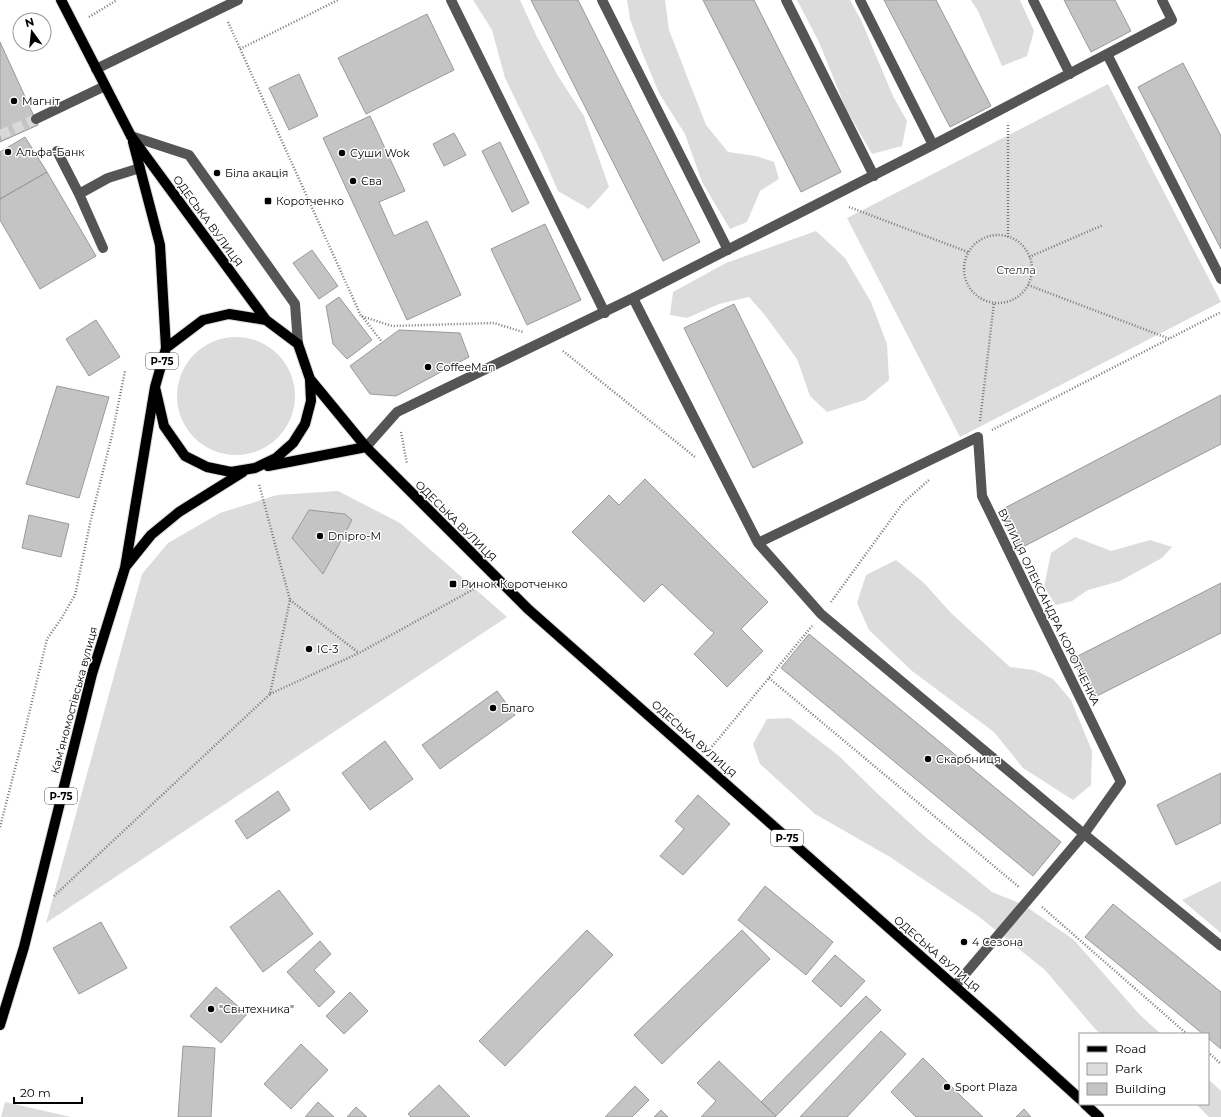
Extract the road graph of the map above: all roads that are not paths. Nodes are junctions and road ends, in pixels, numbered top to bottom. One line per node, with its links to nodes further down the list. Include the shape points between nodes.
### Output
1 (61, 0): 10 (main road, ОДЕСЬКА ВУЛИЦЯ)
2 (238, 0): 10 (street)
3 (451, 0): 24 (street)
4 (602, 0): 21 (street)
5 (786, 0): 18 (street)
6 (860, 0): 15 (street)
7 (1033, 0): 11 (street)
8 (1162, 0): 9 (street, via 1172,20)
9 (1107, 54): 11 (street); 22 (street)
10 (96, 69): 12 (main road, ОДЕСЬКА ВУЛИЦЯ)
11 (1070, 74): 15 (street)
12 (105, 86): 13 (street); 14 (main road, ОДЕСЬКА ВУЛИЦЯ)
13 (36, 119)
14 (131, 136): 17 (main road, ОДЕСЬКА ВУЛИЦЯ); 25 (main road, ОДЕСЬКА ВУЛИЦЯ); 26 (street, via 189,155 295,304)
15 (933, 145): 18 (street)
16 (57, 151): 19 (street)
17 (140, 168): 19 (street, via 108,178); 27 (main road, ОДЕСЬКА ВУЛИЦЯ, via 160,245)
18 (874, 176): 21 (street)
19 (78, 194): 20 (street)
20 (103, 248)
21 (728, 250): 23 (street)
22 (1221, 279)
23 (633, 298): 24 (street); 33 (street)
24 (605, 313): 30 (street, via 397,412)
25 (266, 320): 26 (main road, Р-75); 27 (main road, Р-75, via 229,314 203,320)
26 (298, 344): 28 (main road, Р-75)
27 (166, 348): 29 (main road, Р-75)
28 (310, 379): 30 (main road, ОДЕСЬКА ВУЛИЦЯ / Р-75); 31 (main road, Р-75, via 311,401 305,424 297,437 276,458)
29 (155, 388): 32 (main road, Р-75, via 164,426 185,456 206,467 231,472); 34 (main road, Камʼяномостівська вулиця / Р-75)
30 (366, 447): 31 (main road, Р-75); 37 (main road, ОДЕСЬКА ВУЛИЦЯ / Р-75, via 528,609)
31 (255, 468): 32 (main road, Р-75)
32 (244, 471): 34 (main road, Камʼяномостівська вулиця / Р-75, via 179,512 151,534)
33 (758, 543): 35 (street, via 822,614); 35 (street, ВУЛИЦЯ ОЛЕКСАНДРА КОРОТЧЕНКА, via 978,437 982,496 1120,782)
34 (125, 568): 38 (main road, Камʼяномостівська вулиця / Р-75, via 92,674 24,947)
35 (1084, 834): 36 (street); 37 (street)
36 (1221, 946)
37 (955, 986): 39 (main road, ОДЕСЬКА ВУЛИЦЯ / Р-75)
38 (0, 1025)
39 (1079, 1098)
40 (1086, 1105): 41 (main road)
41 (1099, 1117)

